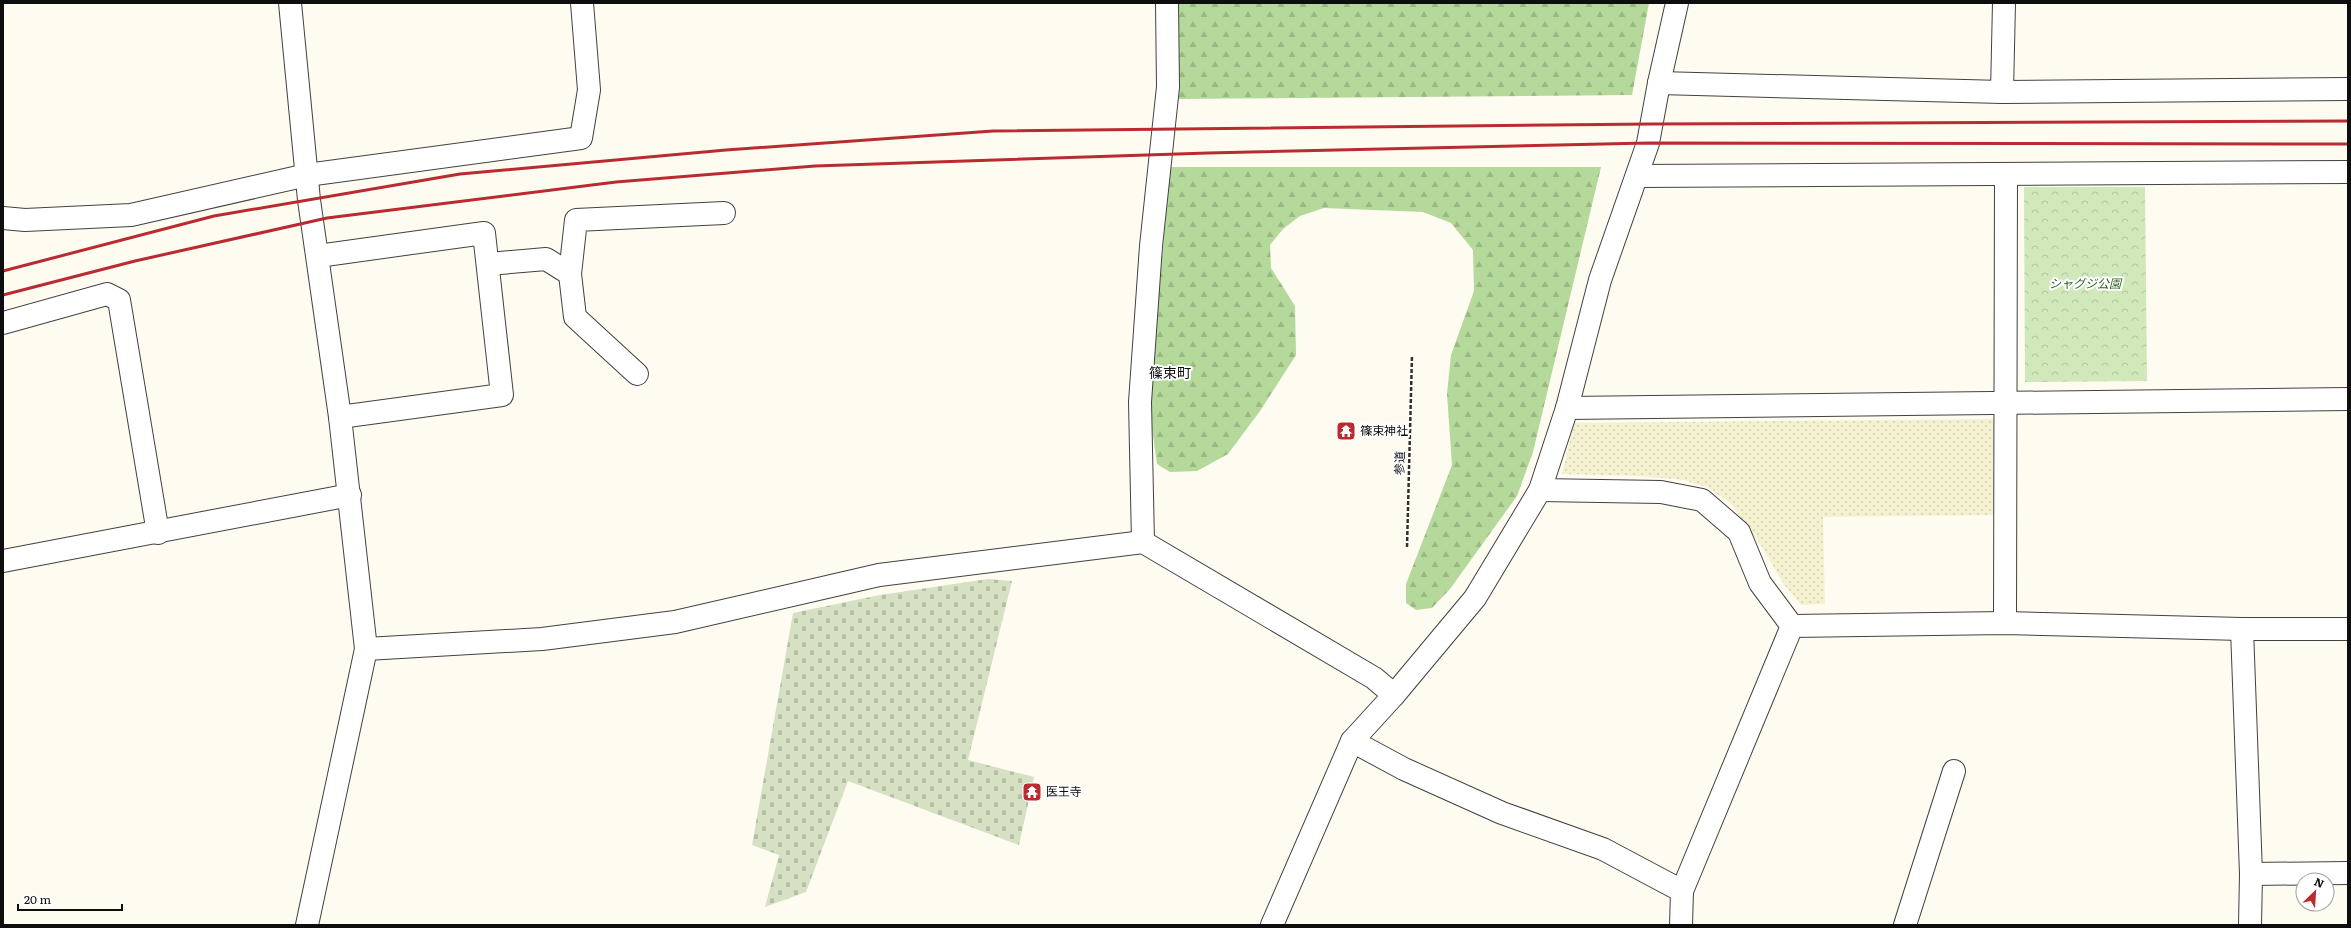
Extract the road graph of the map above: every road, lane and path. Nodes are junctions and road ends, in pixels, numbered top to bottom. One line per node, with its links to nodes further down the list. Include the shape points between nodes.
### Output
1 (290, 3): 11 (street)
2 (582, 3): 11 (street, via 589,90 581,138)
3 (1167, 3): 28 (street, via 1168,87 1151,246 1140,402)
4 (1677, 3): 6 (street)
5 (2004, 3): 8 (street)
6 (1659, 83): 8 (street); 12 (street, via 1648,143)
7 (2348, 89): 8 (street)
8 (2002, 92)
9 (2348, 172): 10 (street)
10 (2006, 174): 12 (street); 22 (street)
11 (307, 175): 14 (street, via 131,215 25,220); 15 (street)
12 (1637, 176): 23 (street, via 1600,280)
13 (724, 213): 17 (street, via 576,220)
14 (3, 218)
15 (318, 256): 16 (street, via 484,233); 24 (street)
16 (488, 264): 17 (street, via 546,259); 24 (street, via 502,395)
17 (570, 274): 20 (street, via 575,317)
18 (3, 323): 27 (street, via 108,294 119,300)
19 (1412, 355): 29 (path, 参道)
20 (637, 374)
21 (2348, 399): 22 (street)
22 (2006, 402): 23 (street); 31 (street)
23 (1567, 408): 25 (street)
24 (340, 417): 26 (street)
25 (1540, 490): 32 (street, via 1661,492 1702,500 1739,532 1760,583); 36 (street, via 1476,598)
26 (350, 495): 27 (street); 35 (street)
27 (158, 533): 30 (street)
28 (1143, 542): 35 (street, via 879,575 675,622 542,639); 36 (street, via 1374,678)
29 (1406, 547)
30 (3, 562)
31 (2005, 622): 32 (street); 33 (street)
32 (1792, 626): 41 (street)
33 (2242, 629): 34 (street); 40 (street)
34 (2348, 629)
35 (366, 649): 42 (street)
36 (1394, 695): 37 (street)
37 (1352, 742): 41 (street, via 1404,769 1502,813 1604,849); 43 (street)
38 (1954, 771): 45 (street)
39 (2348, 873): 40 (street)
40 (2251, 874): 46 (street)
41 (1682, 891): 44 (street)
42 (307, 925)
43 (1272, 925)
44 (1682, 925)
45 (1905, 925)
46 (2250, 925)

